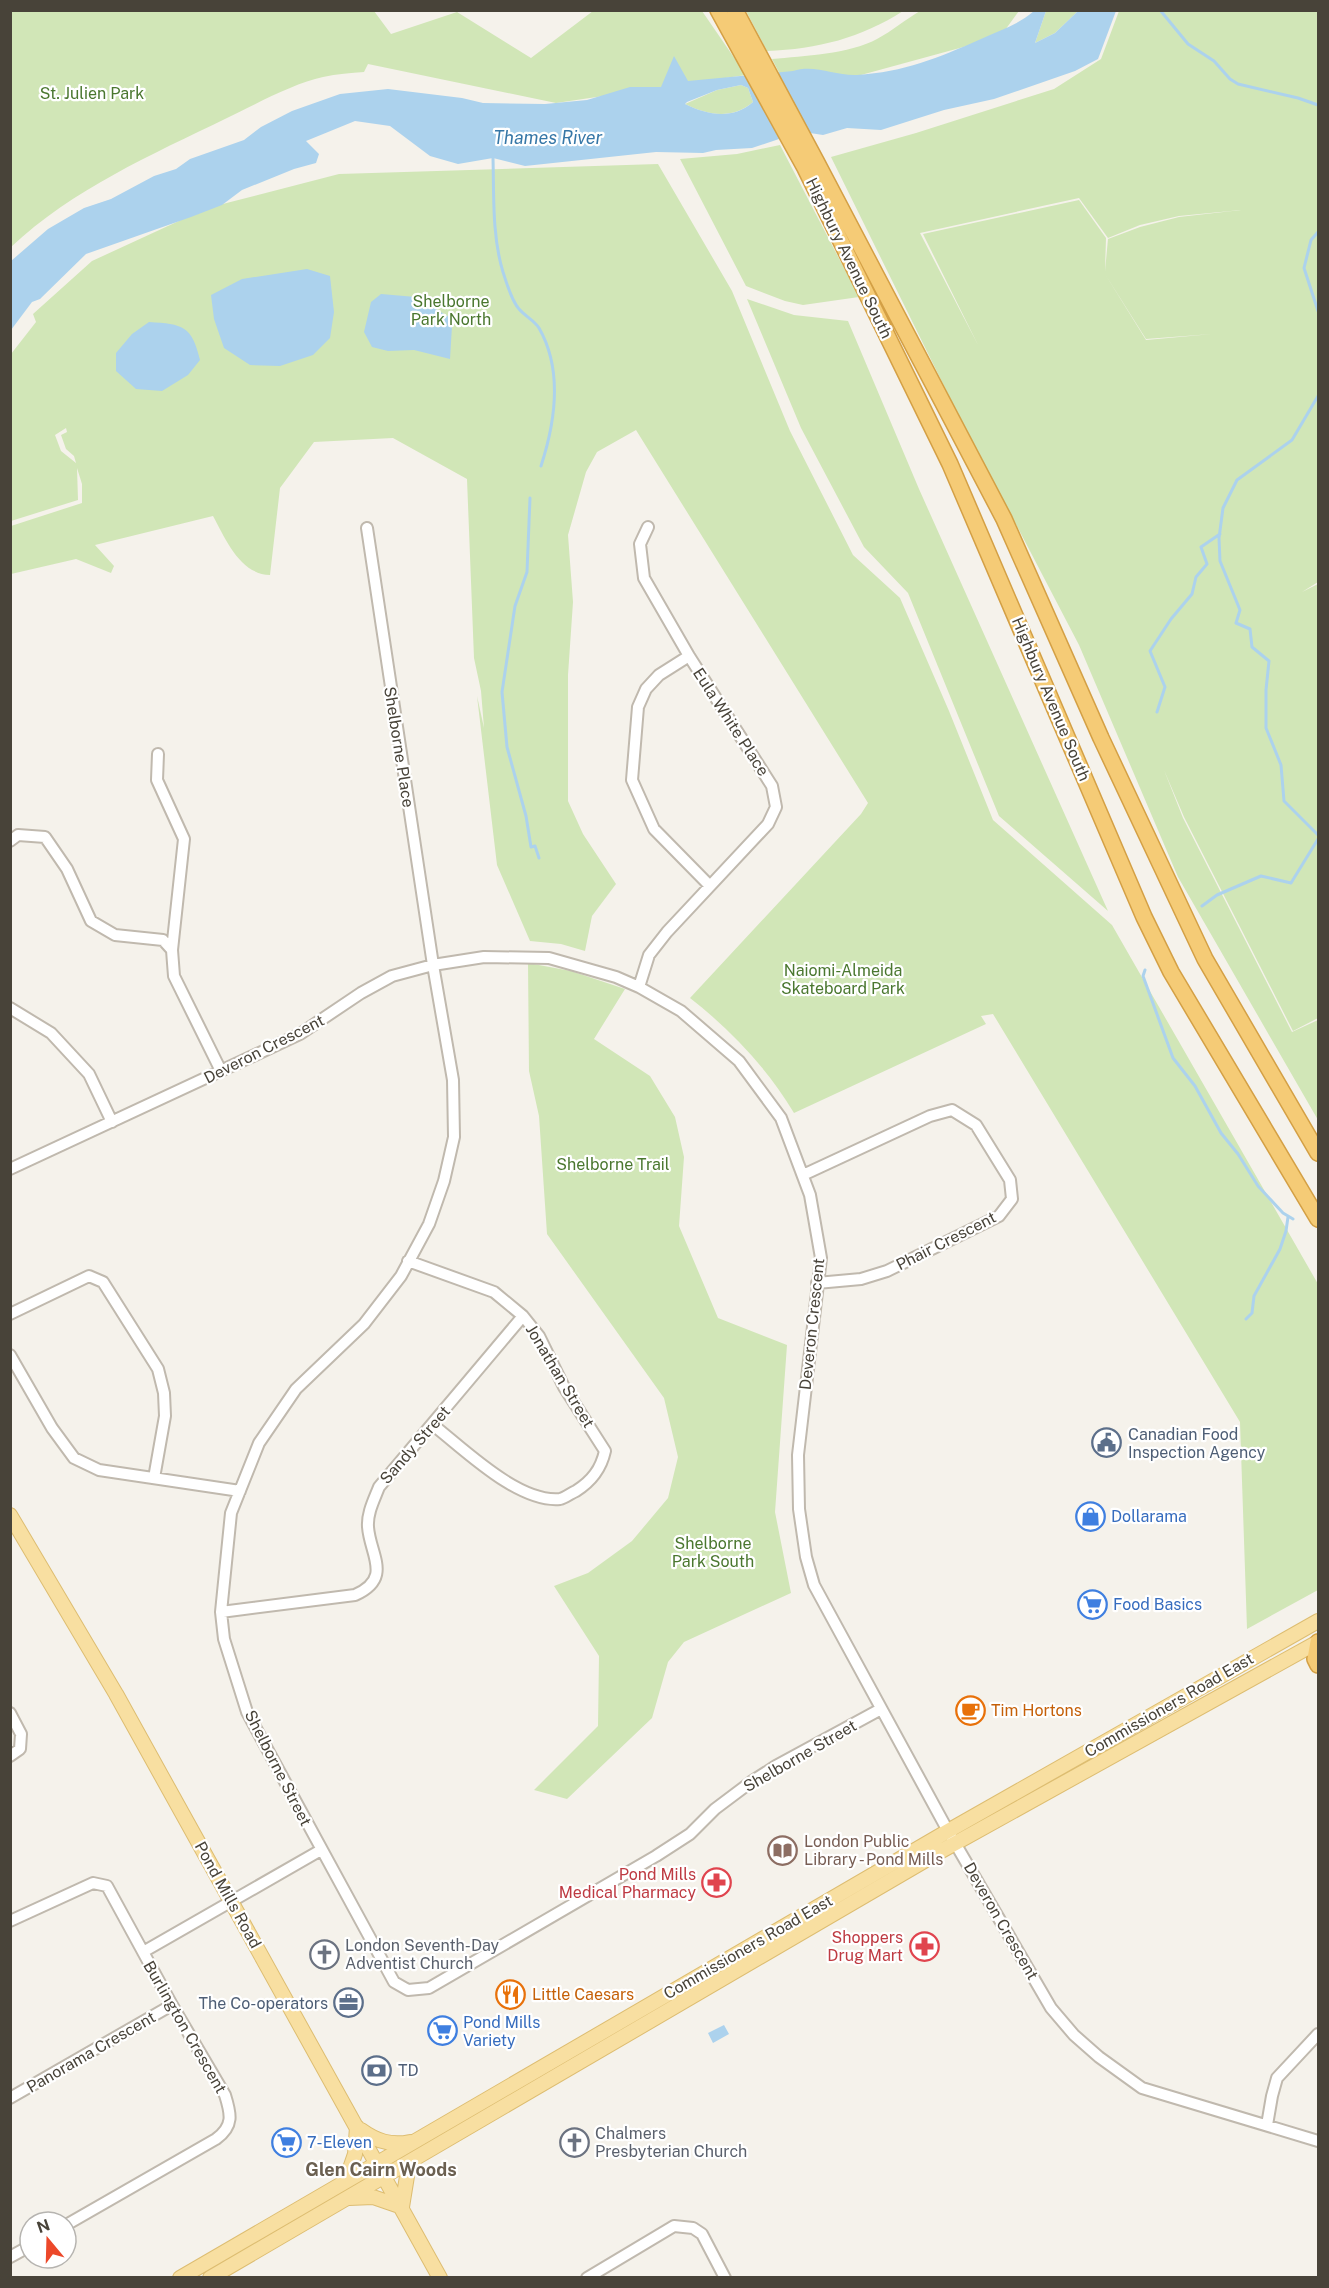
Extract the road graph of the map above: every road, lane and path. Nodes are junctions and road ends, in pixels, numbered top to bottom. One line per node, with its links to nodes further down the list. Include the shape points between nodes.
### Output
1 (718, 10): 3 (highway)
2 (735, 10): 3 (highway)
3 (745, 43): 4 (highway)
4 (810, 164): 17 (highway, Highbury Avenue South, via 1004,519 1205,959); 20 (highway, Highbury Avenue South, via 950,464 1166,963)
5 (648, 527): 7 (street, Eula White Place, via 640,544 644,578)
6 (367, 528): 12 (street, Shelborne Place)
7 (689, 656): 10 (street, Eula White Place, via 772,786 777,807 768,824); 10 (street, via 659,675 646,689 638,707 632,780 654,829)
8 (158, 754): 11 (street, via 157,780 184,839)
9 (10, 841): 11 (street, via 18,836 45,837 67,869 92,921 115,935 163,940)
10 (710, 886): 13 (street, Eula White Place, via 649,955)
11 (172, 950): 15 (street, via 174,976)
12 (434, 965): 13 (street, Deveron Crescent, via 484,957 549,958); 15 (street, Deveron Crescent, via 392,976 300,1034); 21 (street, Shelborne Street, via 453,1080 454,1137 429,1224)
13 (639, 987): 19 (street, Deveron Crescent, via 681,1011 739,1061 781,1118)
14 (10, 1008): 16 (street, via 51,1033 89,1074)
15 (221, 1071): 16 (street, Deveron Crescent)
16 (112, 1122): 18 (street, Deveron Crescent)
17 (1318, 1153)
18 (10, 1169)
19 (803, 1174): 22 (street, Deveron Crescent, via 821,1258); 22 (street, Phair Crescent, via 930,1116 952,1110 976,1125 1010,1180 1012,1198 999,1216 861,1280)
20 (1318, 1219)
21 (408, 1261): 24 (street, Jonathan Street, via 494,1292); 28 (street, Shelborne Street, via 364,1324 296,1389 259,1443)
22 (817, 1283): 34 (street, Deveron Crescent, via 798,1455 799,1509 806,1557 814,1585)
23 (10, 1314): 27 (street, via 89,1276 103,1282 158,1369 165,1416)
24 (524, 1316): 26 (street, Sandy Street); 26 (street, Jonathan Street, via 605,1451 602,1467 584,1486 561,1499 538,1497 490,1470)
25 (10, 1355): 27 (street, via 74,1458 99,1470)
26 (433, 1425): 30 (street, Sandy Street, via 379,1487 370,1509 368,1527 376,1559 375,1577 369,1589 355,1595)
27 (154, 1478): 28 (street)
28 (240, 1491): 30 (street, Shelborne Street, via 231,1513)
29 (10, 1515): 40 (main road, Pond Mills Road)
30 (221, 1612): 39 (street, Shelborne Street, via 247,1712)
31 (1314, 1624): 32 (main road); 37 (main road, Commissioners Road East)
32 (1318, 1642): 33 (highway); 38 (main road, Commissioners Road East)
33 (1318, 1665)
34 (881, 1709): 37 (street, Deveron Crescent); 39 (street, Shelborne Street, via 751,1782 690,1834 656,1856 429,1988 408,1990 394,1982)
35 (10, 1713): 36 (street, via 21,1734 20,1749)
36 (10, 1756)
37 (948, 1831): 38 (street, Deveron Crescent); 48 (main road, Commissioners Road East)
38 (956, 1845): 46 (street, Deveron Crescent, via 1051,2008 1074,2035 1142,2088); 50 (main road, Commissioners Road East)
39 (321, 1850): 40 (street)
40 (232, 1901): 42 (street); 47 (main road, Pond Mills Road)
41 (10, 1921): 42 (street, Burlington Crescent, via 93,1883 107,1886)
42 (143, 1952): 43 (street, Burlington Crescent)
43 (172, 2006): 45 (street, Panorama Crescent); 56 (street, Burlington Crescent, via 225,2095 230,2111 226,2132)
44 (1318, 2034): 46 (street, via 1277,2078)
45 (10, 2098)
46 (1267, 2125): 49 (street, Deveron Crescent)
47 (357, 2127): 48 (main road, via 381,2142 408,2143); 51 (main road, Pond Mills Road); 53 (main road, via 355,2154)
48 (420, 2139): 51 (main road, Commissioners Road East)
49 (1318, 2141)
50 (415, 2159): 52 (main road, Commissioners Road East); 55 (main road, via 408,2170)
51 (378, 2164): 52 (main road, Pond Mills Road); 53 (main road, Commissioners Road East)
52 (385, 2176): 54 (main road, Commissioners Road East); 55 (main road, Pond Mills Road)
53 (346, 2180): 57 (main road, Commissioners Road East)
54 (345, 2199): 55 (main road, via 373,2197); 58 (main road, Commissioners Road East)
55 (402, 2207): 59 (main road, Pond Mills Road)
56 (78, 2218)
57 (180, 2277)
58 (210, 2277)
59 (440, 2277)
60 (587, 2277): 61 (street, via 674,2226 693,2228 702,2234)
61 (725, 2277)

